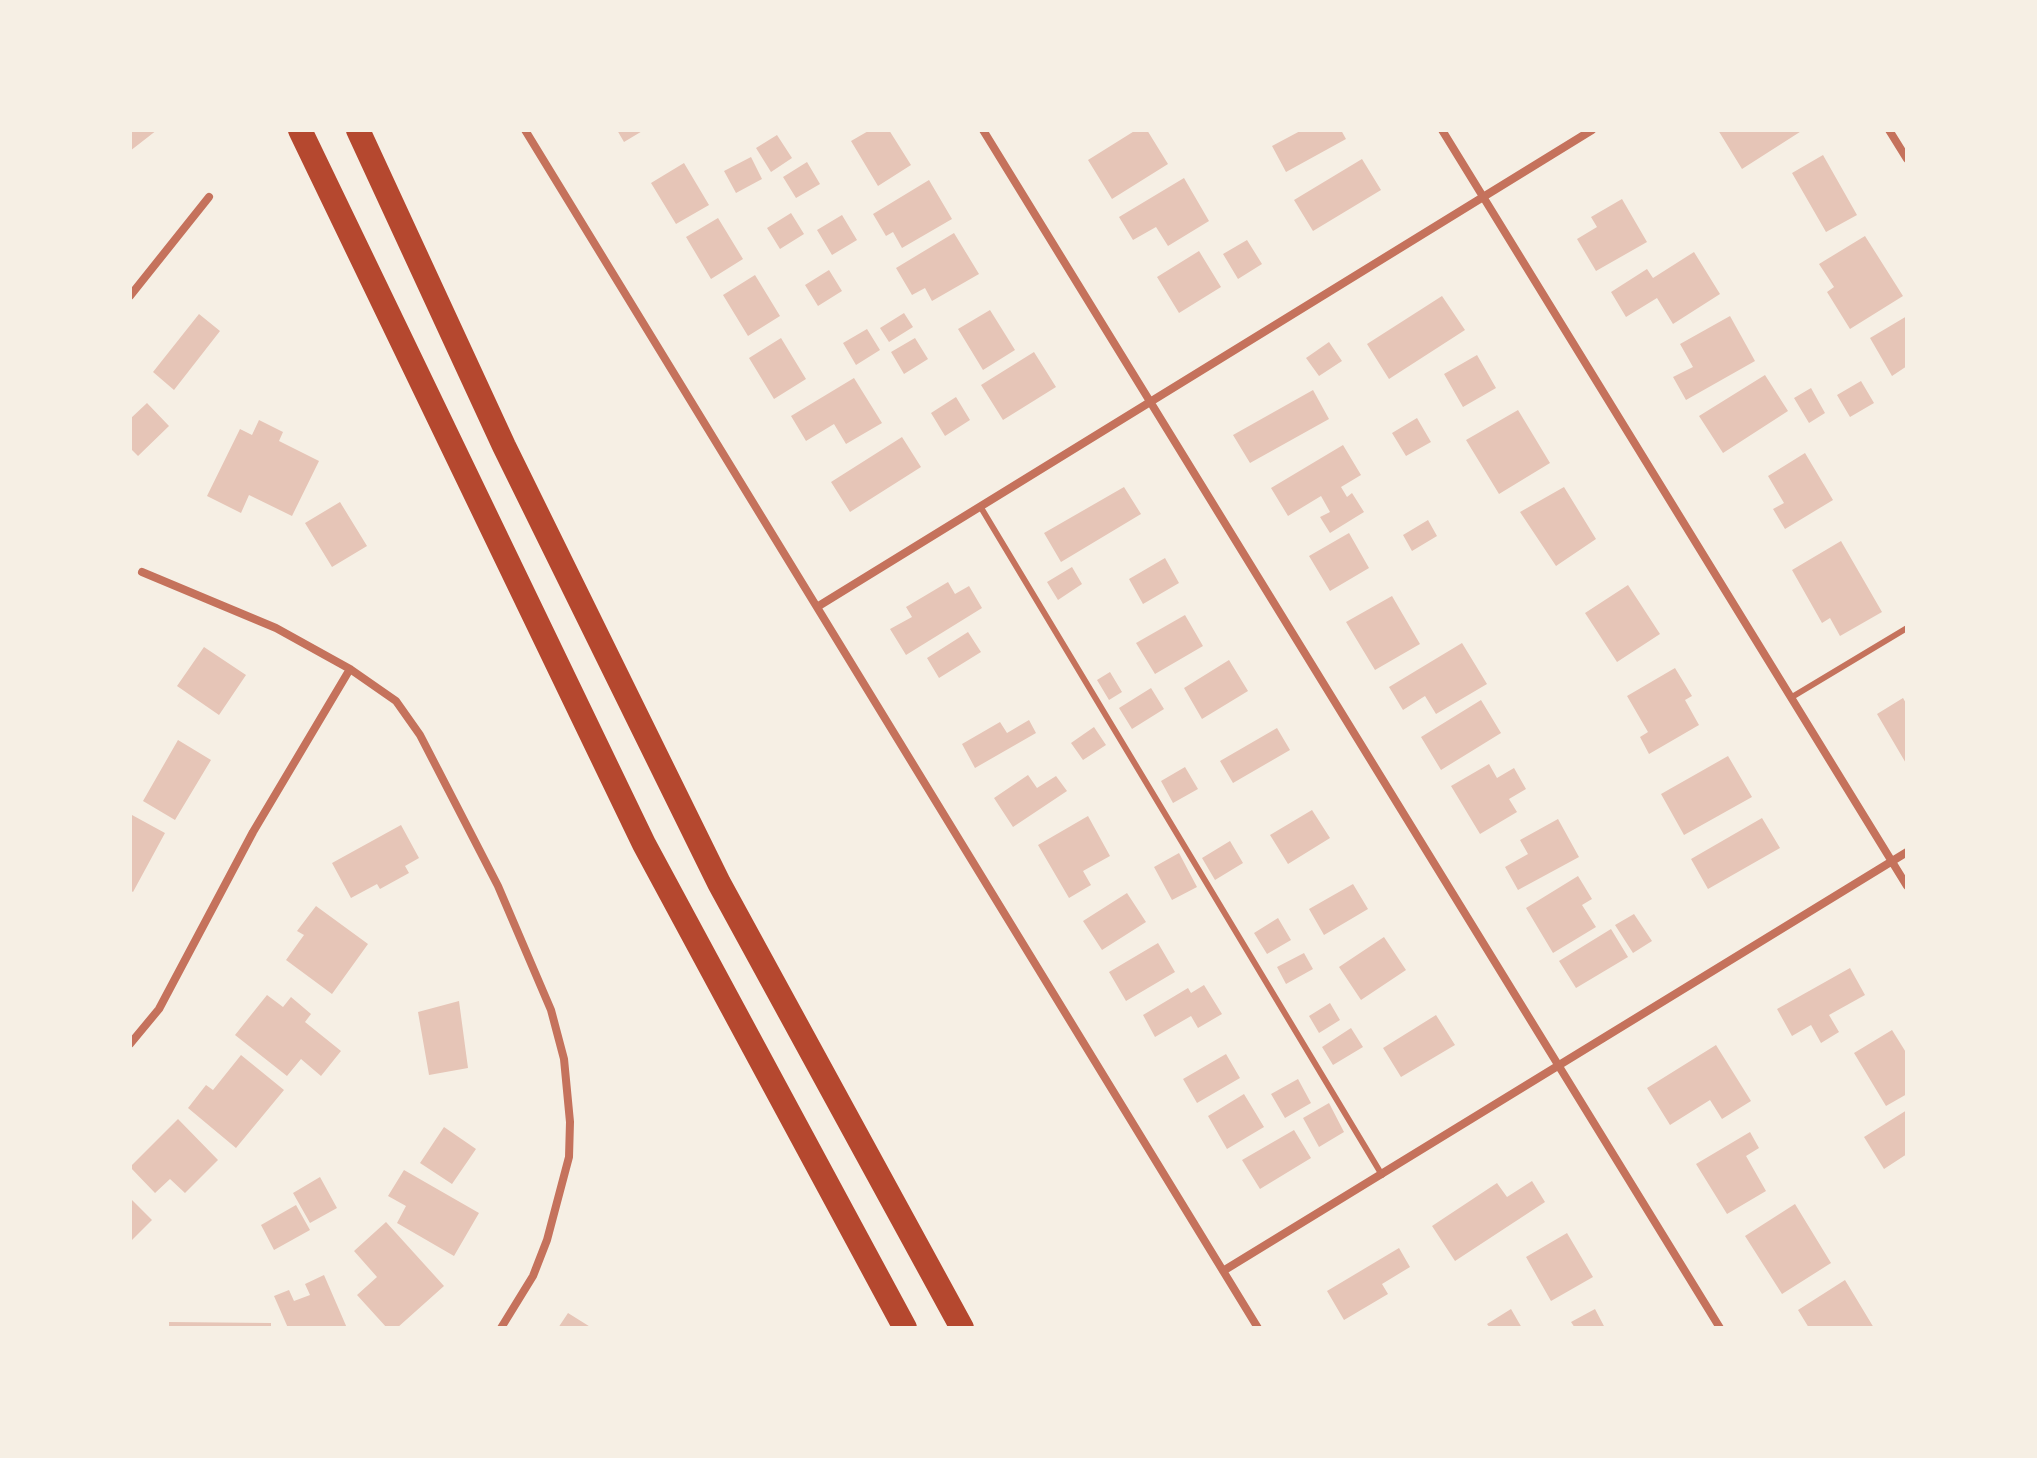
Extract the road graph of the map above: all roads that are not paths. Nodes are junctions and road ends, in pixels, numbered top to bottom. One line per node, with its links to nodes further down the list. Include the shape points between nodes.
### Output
1 (300, 130): 27 (highway, via 644,844)
2 (358, 130): 28 (highway, via 504,446 719,883)
3 (525, 130): 15 (street)
4 (983, 130): 12 (street)
5 (1442, 130): 10 (street)
6 (1592, 130): 10 (street)
7 (1889, 130): 8 (street)
8 (1907, 159)
9 (209, 197): 11 (street)
10 (1483, 197): 12 (street); 18 (street)
11 (130, 296)
12 (1150, 402): 13 (street); 23 (street)
13 (980, 506): 15 (street); 24 (lane)
14 (142, 572): 17 (street, via 276,628)
15 (817, 607): 25 (street)
16 (1907, 628): 18 (lane)
17 (350, 669): 22 (street, via 253,832 159,1009); 26 (street, via 396,701 457,802 530,956 564,1059 570,1134 561,1195 533,1276)
18 (1792, 697): 20 (street)
19 (1907, 852): 20 (street)
20 (1892, 861): 21 (street); 23 (street)
21 (1907, 886)
22 (130, 1044)
23 (1559, 1067): 24 (street); 30 (street)
24 (1382, 1175): 25 (street)
25 (1223, 1271): 29 (street)
26 (501, 1328)
27 (905, 1328)
28 (962, 1328)
29 (1258, 1328)
30 (1720, 1328)

